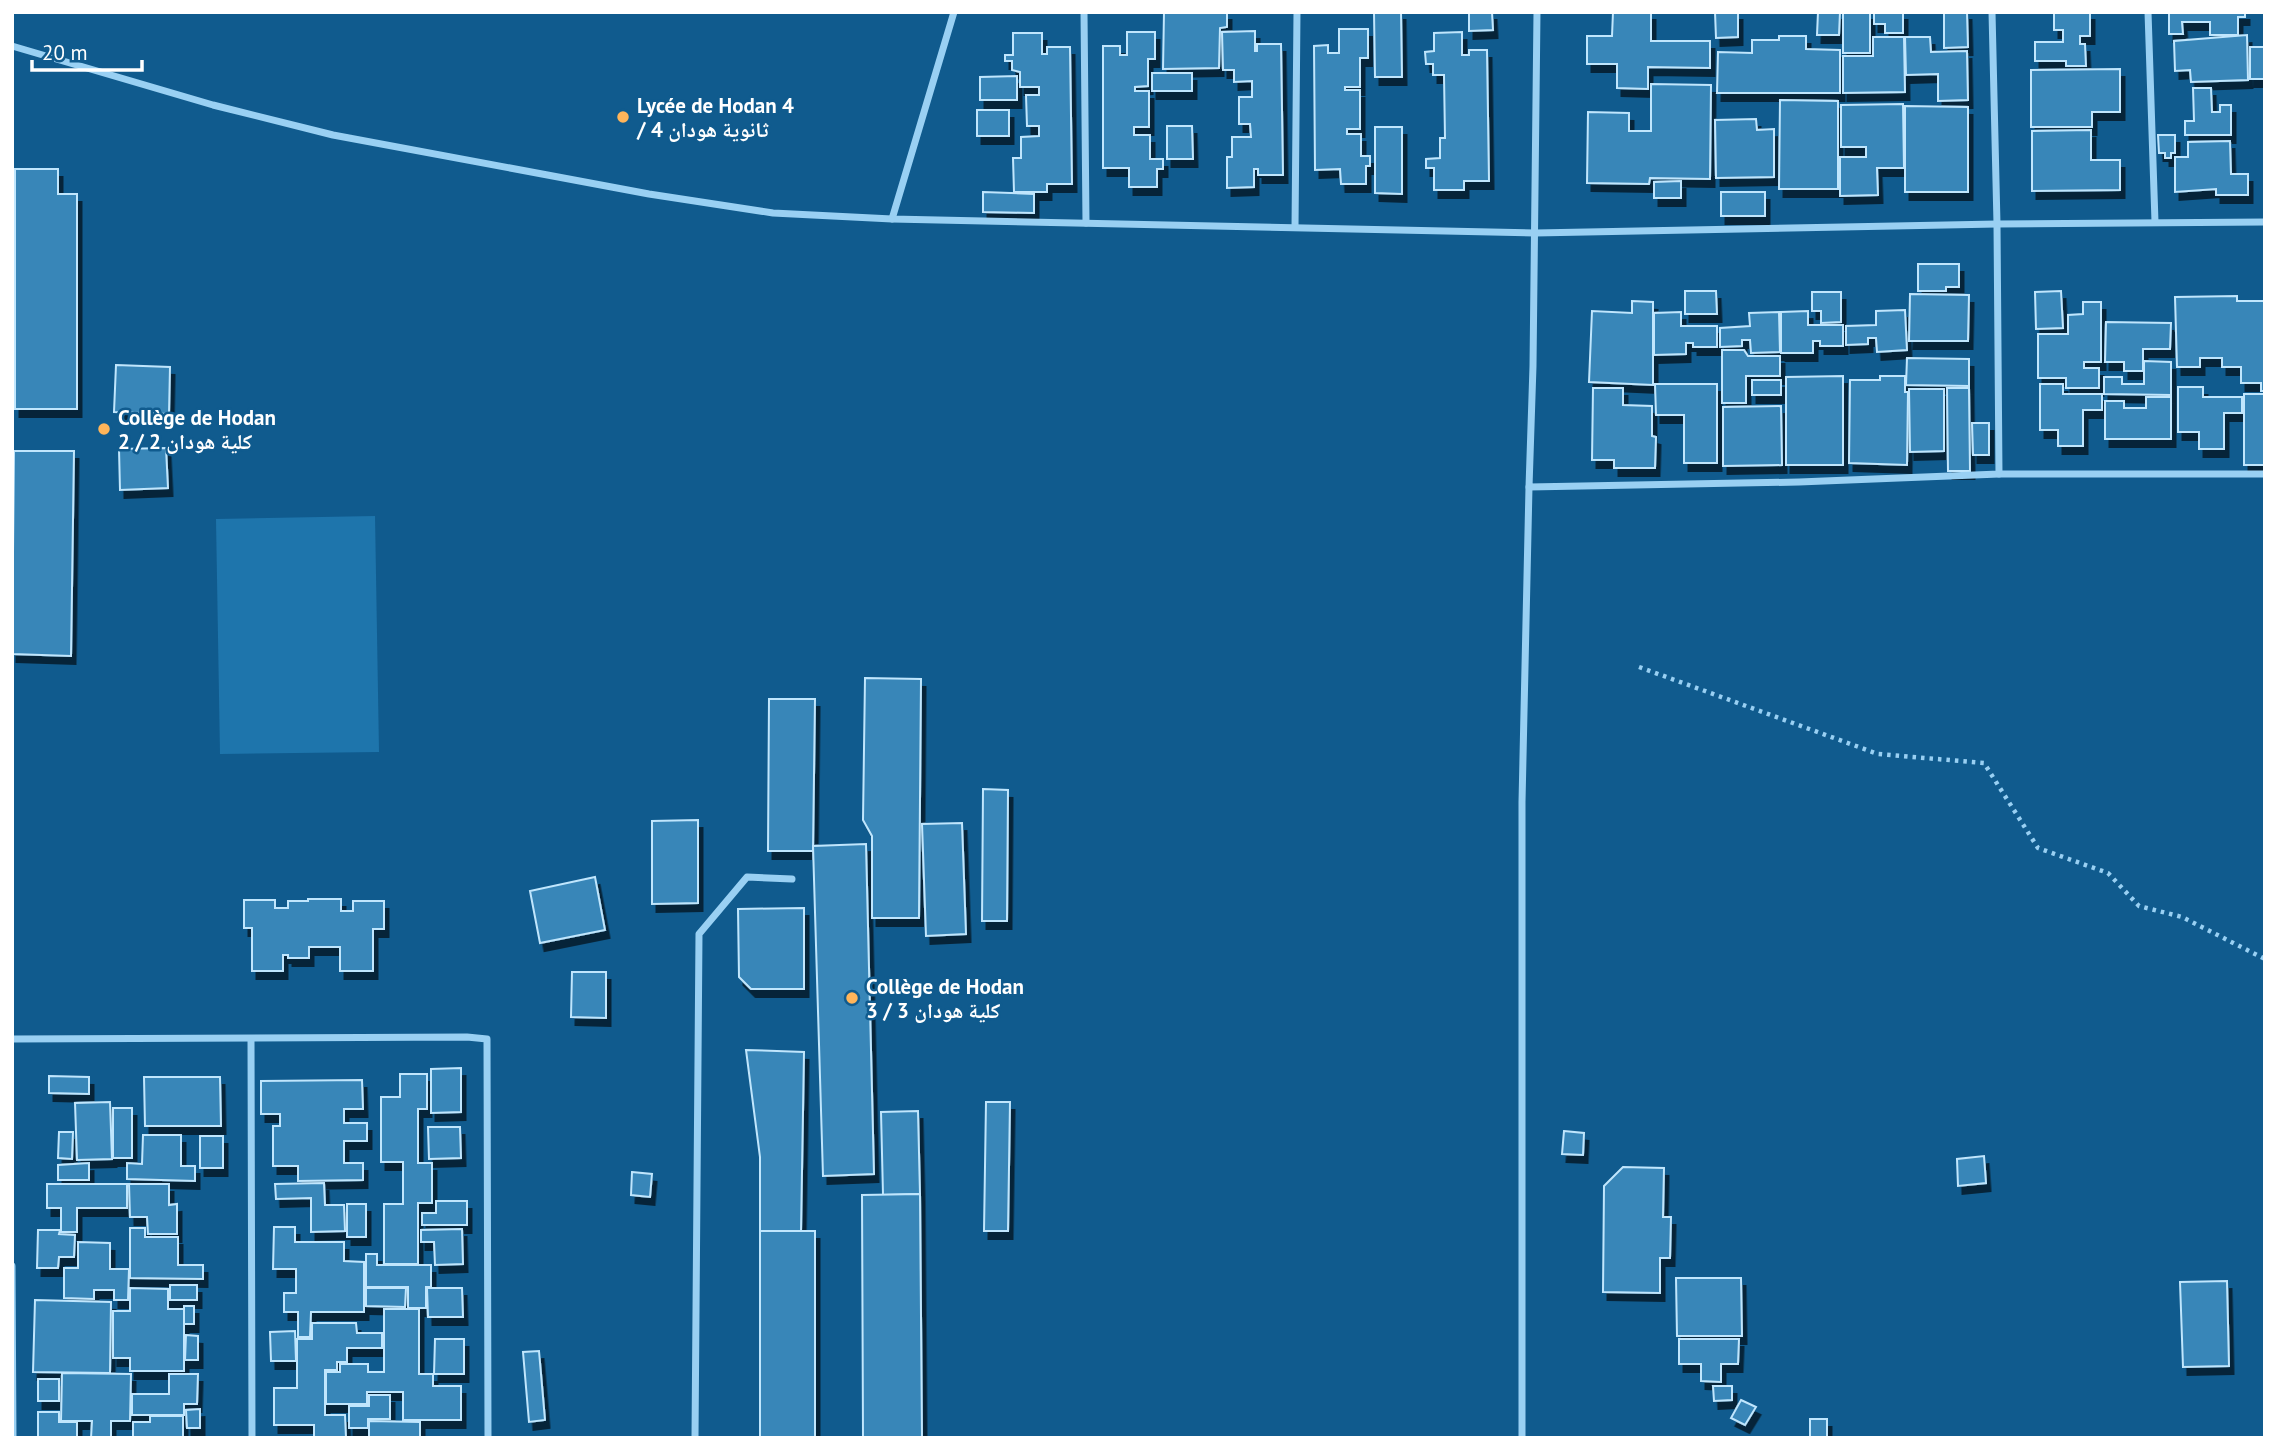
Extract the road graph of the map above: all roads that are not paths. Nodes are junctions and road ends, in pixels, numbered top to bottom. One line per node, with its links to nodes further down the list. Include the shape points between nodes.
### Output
1 (954, 12): 8 (street)
2 (1084, 12): 11 (street)
3 (1297, 12): 13 (street)
4 (1537, 12): 14 (street)
5 (1992, 12): 12 (street)
6 (2148, 12): 9 (street)
7 (12, 46): 8 (street, via 333,135 773,213)
8 (892, 219): 11 (street)
9 (2155, 222): 10 (street); 12 (street)
10 (2265, 222)
11 (1086, 223): 13 (street)
12 (1997, 224): 14 (street); 15 (street)
13 (1295, 227): 14 (street)
14 (1535, 233): 17 (street)
15 (1999, 474): 16 (street); 17 (street)
16 (2265, 474)
17 (1530, 487): 26 (street, via 1521,802)
18 (792, 879): 25 (street, via 747,877 699,934)
19 (12, 1039): 20 (street)
20 (251, 1039): 23 (street); 24 (street, via 487,1039)
21 (12, 1266): 22 (street)
22 (13, 1438)
23 (252, 1438)
24 (488, 1438)
25 (695, 1438)
26 (1522, 1438)

